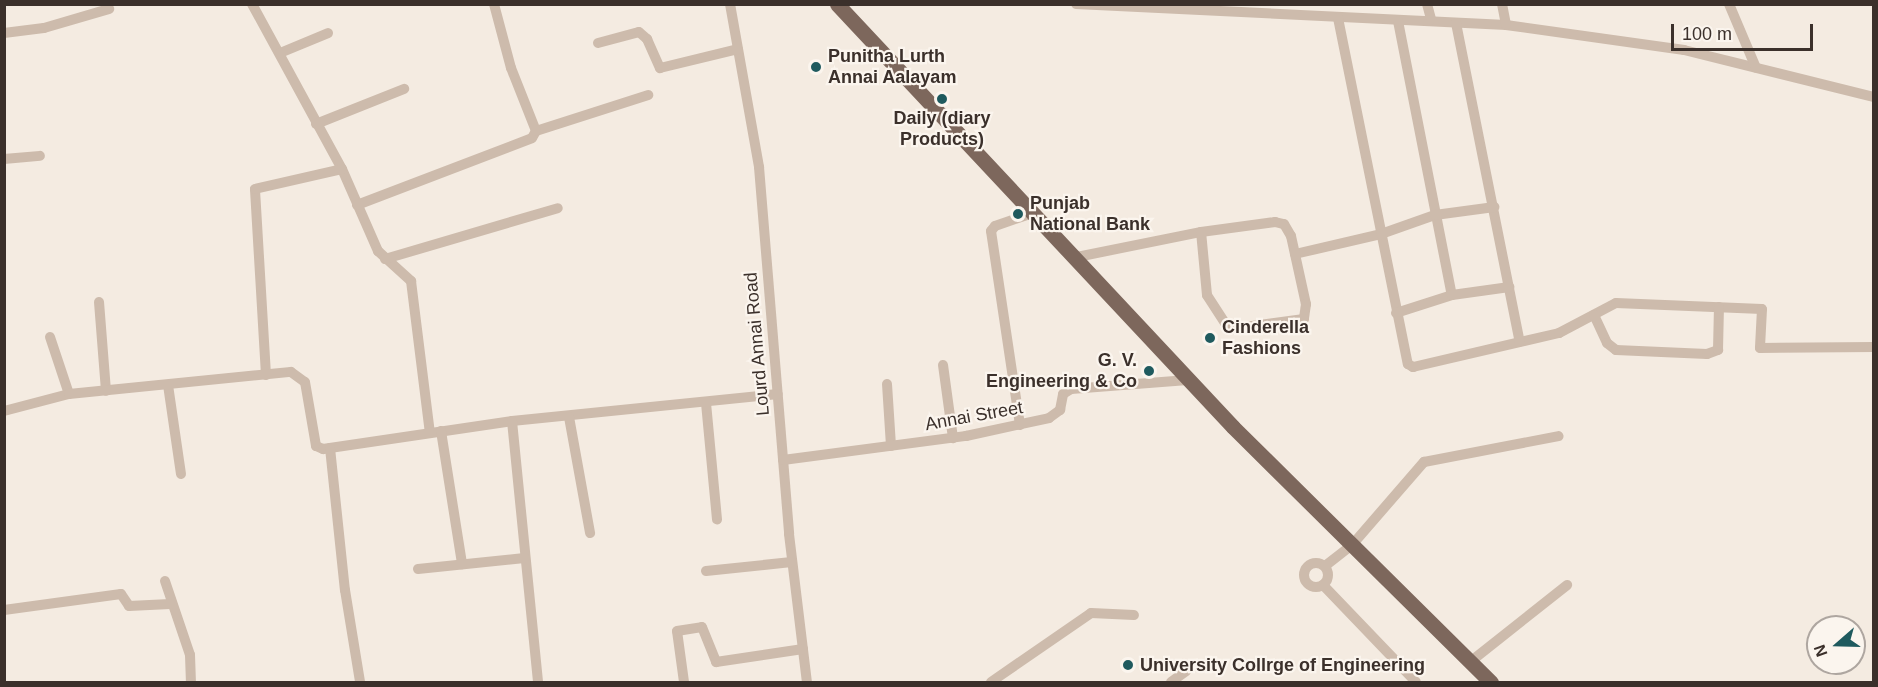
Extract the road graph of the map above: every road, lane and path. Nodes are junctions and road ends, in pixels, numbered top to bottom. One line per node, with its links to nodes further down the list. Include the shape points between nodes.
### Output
1 (252, 4): 20 (street)
2 (494, 4): 26 (street, via 511,68)
3 (730, 4): 19 (street, Lourd Annai Road)
4 (837, 4): 33 (main road)
5 (1076, 4): 9 (street)
6 (1427, 4): 12 (street)
7 (1502, 4): 15 (street)
8 (1729, 4): 21 (street)
9 (1139, 6): 11 (street)
10 (109, 9): 16 (street, via 44,28)
11 (1338, 18): 13 (street); 36 (street)
12 (1431, 19): 13 (street); 14 (street)
13 (1398, 21): 34 (street)
14 (1456, 23): 15 (street); 31 (street)
15 (1506, 26): 21 (street, via 1683,50)
16 (4, 33)
17 (328, 33): 20 (street)
18 (598, 43): 19 (street, via 639,33 647,39 660,68)
19 (738, 49): 56 (street, Lourd Annai Road, via 759,167)
20 (280, 53): 25 (street)
21 (1756, 68): 24 (street)
22 (405, 88): 25 (street)
23 (648, 95): 26 (street)
24 (1874, 97)
25 (316, 124): 29 (street)
26 (536, 131): 30 (street, via 532,138)
27 (40, 156): 28 (street)
28 (4, 159)
29 (342, 169): 30 (street); 50 (street, via 255,189)
30 (357, 206): 39 (street)
31 (1494, 207): 34 (street); 40 (street)
32 (558, 208): 39 (street)
33 (1030, 214): 38 (main road); 61 (street, via 995,226 991,234)
34 (1435, 215): 36 (street); 41 (street)
35 (1201, 232): 37 (street, via 1284,224 1292,236); 37 (street, via 1207,295 1213,309 1231,328 1304,319 1306,304); 38 (street)
36 (1381, 234): 37 (street); 44 (street)
37 (1295, 254)
38 (1072, 258): 51 (main road)
39 (385, 259): 62 (street, via 404,272 414,290)
40 (1509, 287): 41 (street); 47 (street)
41 (1452, 295): 44 (street)
42 (99, 302): 54 (street)
43 (1719, 308): 45 (street, via 1616,303); 45 (street, via 1718,350 1707,354 1616,350 1607,343); 48 (street, via 1762,309 1761,348)
44 (1396, 313): 47 (street, via 1405,359 1413,367)
45 (1594, 315): 47 (street, via 1558,333)
46 (50, 337): 55 (street)
47 (1520, 342)
48 (1874, 347)
49 (943, 365): 64 (street)
50 (266, 375): 53 (street); 66 (street, via 300,375 305,382 316,446)
51 (1188, 380): 61 (street, Annai Street, via 1071,389 1063,394 1056,416); 71 (main road)
52 (887, 384): 65 (street)
53 (168, 385): 54 (street); 68 (street)
54 (106, 391): 55 (street)
55 (69, 394): 58 (street)
56 (778, 394): 57 (street); 67 (street, Lourd Annai Road)
57 (706, 403): 59 (street); 69 (street)
58 (4, 411)
59 (569, 417): 60 (street); 70 (street)
60 (512, 421): 62 (street); 72 (street)
61 (1020, 425): 64 (street, Annai Street)
62 (436, 432): 66 (street); 74 (street)
63 (1559, 436): 71 (street, via 1425,462)
64 (952, 438): 65 (street, Annai Street)
65 (891, 446): 67 (street, Annai Street)
66 (330, 448): 88 (street, via 345,590)
67 (783, 460): 73 (street, Lourd Annai Road)
68 (181, 474)
69 (717, 519)
70 (590, 533)
71 (1352, 545): 75 (street); 85 (main road)
72 (524, 558): 74 (street); 89 (street)
73 (792, 562): 77 (street); 84 (street, Lourd Annai Road)
74 (462, 564): 76 (street)
75 (1325, 566): 79 (street, via 1327,578); 79 (street, via 1308,564 1304,576 1307,586)
76 (418, 568)
77 (706, 571)
78 (165, 581): 81 (street)
79 (1323, 585): 94 (street)
80 (1567, 585): 85 (street)
81 (170, 604): 82 (street, via 129,606 121,594); 87 (street, via 190,655)
82 (4, 610)
83 (1134, 615): 92 (street, via 1091,613)
84 (803, 649): 90 (street, via 716,662 702,627 677,631); 91 (street, Lourd Annai Road)
85 (1470, 662): 95 (main road)
86 (1186, 671): 93 (street)
87 (191, 682)
88 (360, 682)
89 (538, 682)
90 (684, 682)
91 (807, 682)
92 (992, 682)
93 (1171, 682)
94 (1416, 682)
95 (1491, 682)

